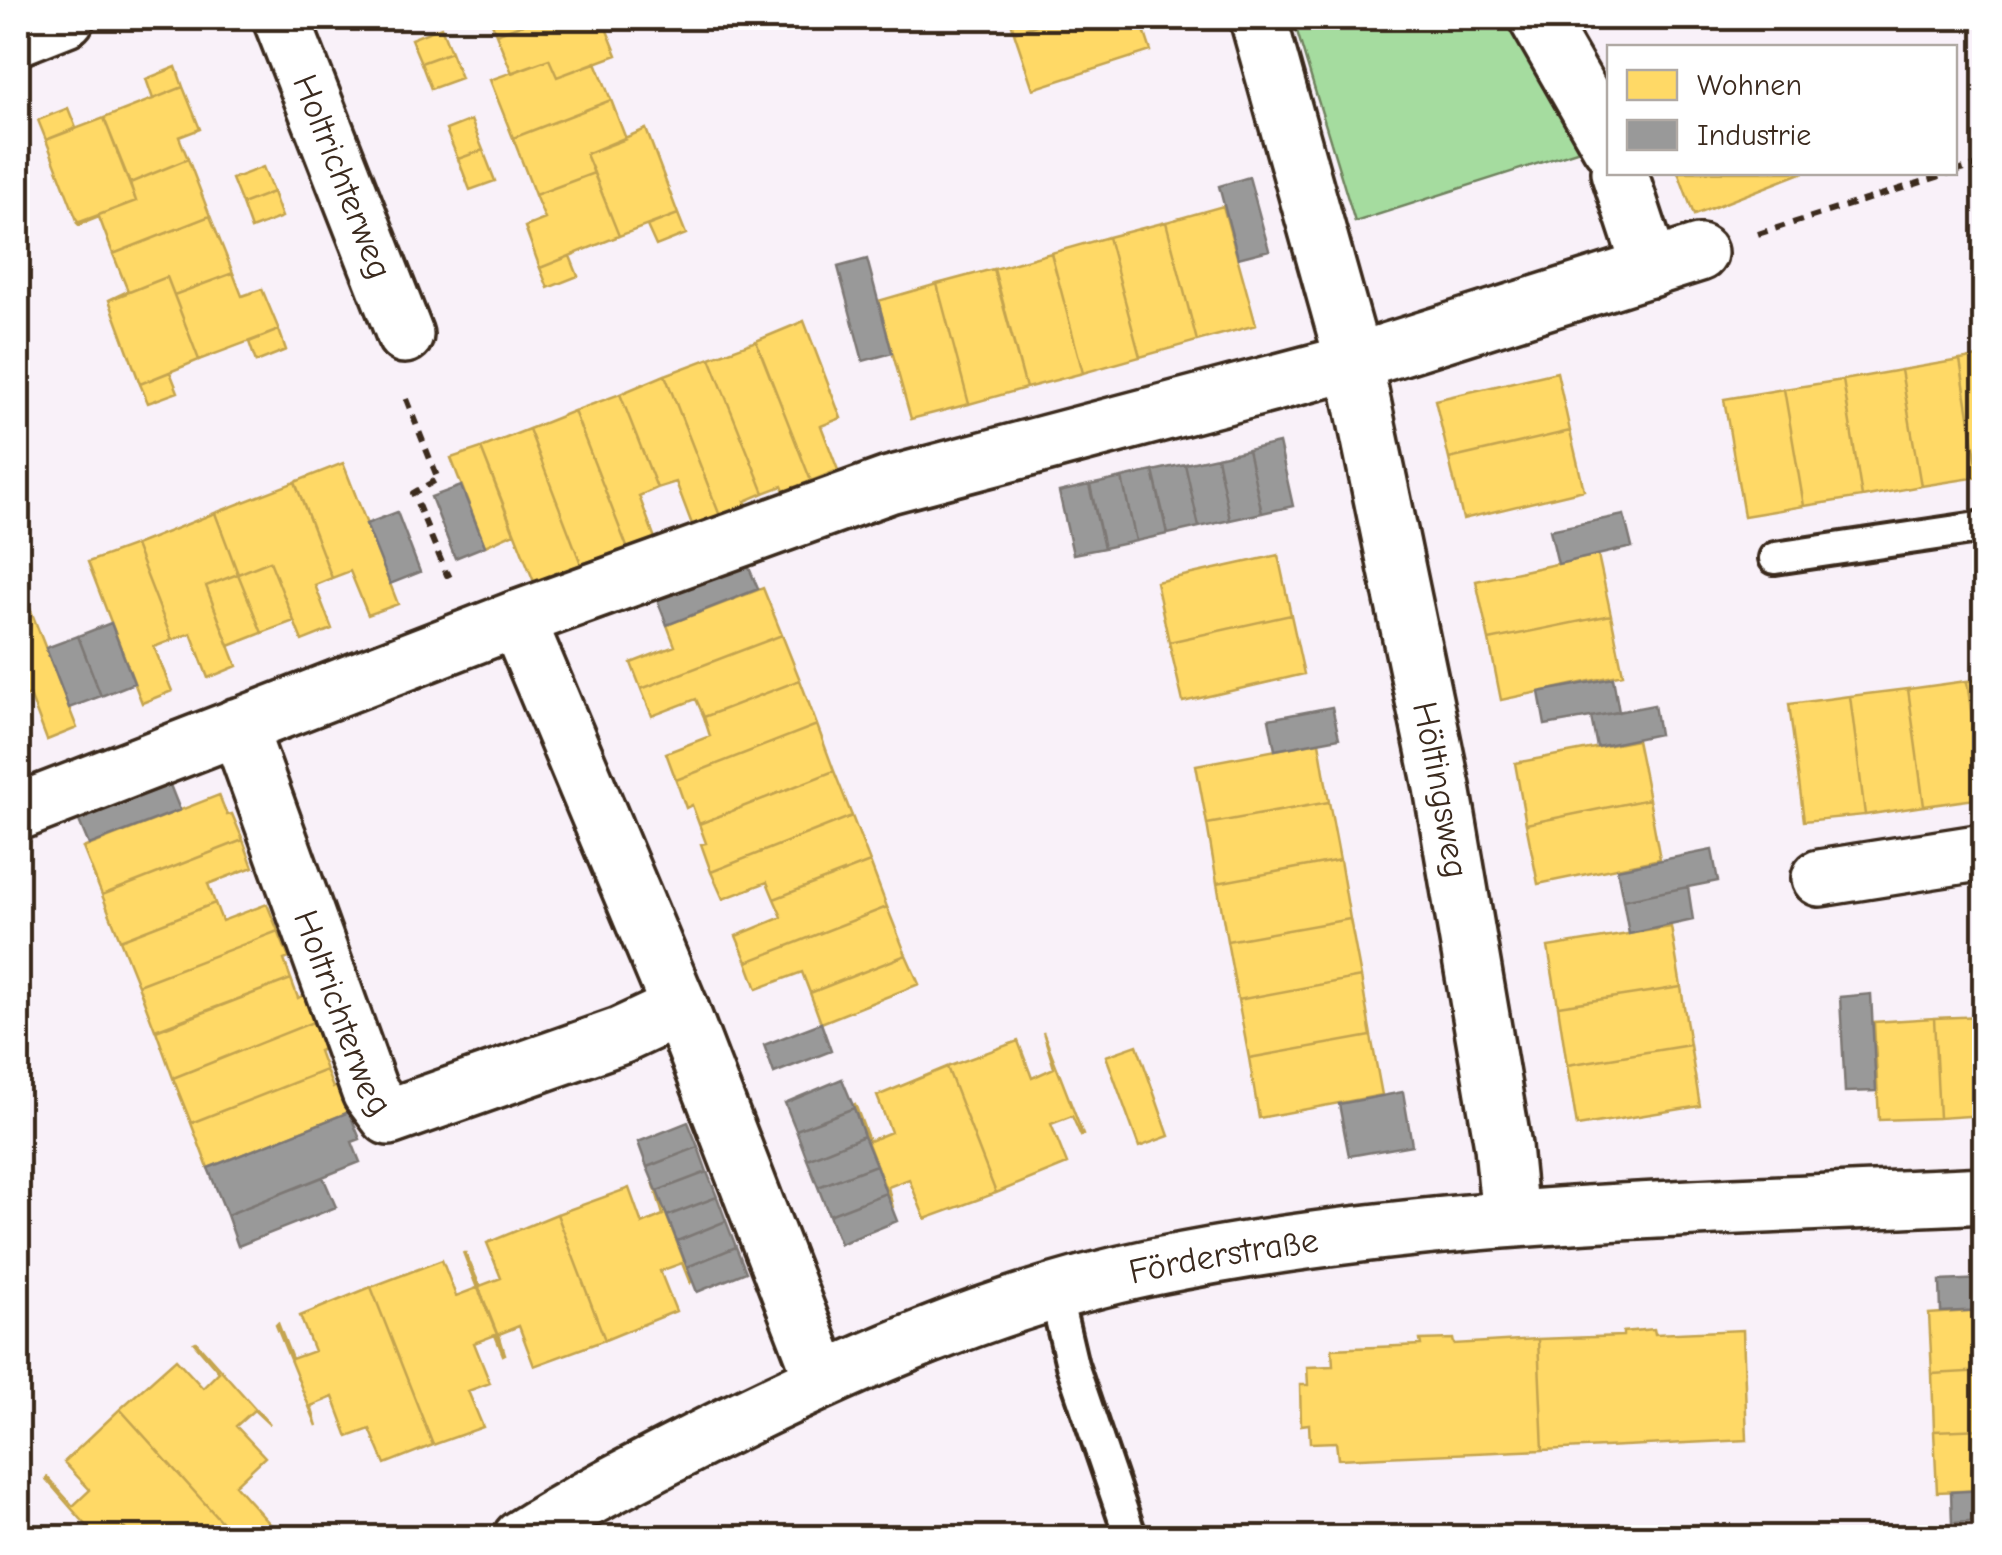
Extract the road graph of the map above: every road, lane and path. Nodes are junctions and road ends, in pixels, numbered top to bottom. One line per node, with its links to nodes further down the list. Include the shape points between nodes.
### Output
1 (66, 18): 5 (street)
2 (281, 18): 12 (street, Holtrichterweg)
3 (1258, 18): 13 (street, Höltingsweg)
4 (1537, 18): 6 (street)
5 (18, 37)
6 (1607, 140)
7 (1984, 162): 8 (path)
8 (1957, 171)
9 (1621, 175): 11 (street)
10 (1945, 175): 11 (path)
11 (1675, 261): 13 (street)
12 (405, 335): 16 (path, via 384,346 438,479 413,493 447,575 490,559)
13 (1354, 362): 16 (street, via 890,485); 23 (street, Höltingsweg, via 1442,787 1504,1146)
14 (1984, 528): 15 (lane)
15 (1775, 558)
16 (516, 619): 17 (street); 21 (street)
17 (238, 726): 18 (street); 21 (street, Holtrichterweg, via 370,1092 390,1117 620,1036)
18 (18, 812)
19 (1984, 852): 20 (street)
20 (1820, 878)
21 (680, 1008): 25 (street)
22 (1984, 1195): 23 (street, Förderstraße)
23 (1510, 1218): 24 (street, Förderstraße, via 1293,1242)
24 (1056, 1293): 25 (street, Förderstraße); 27 (lane, via 1072,1365)
25 (822, 1379): 26 (street, Förderstraße, via 578,1502)
26 (521, 1538)
27 (1130, 1538)

